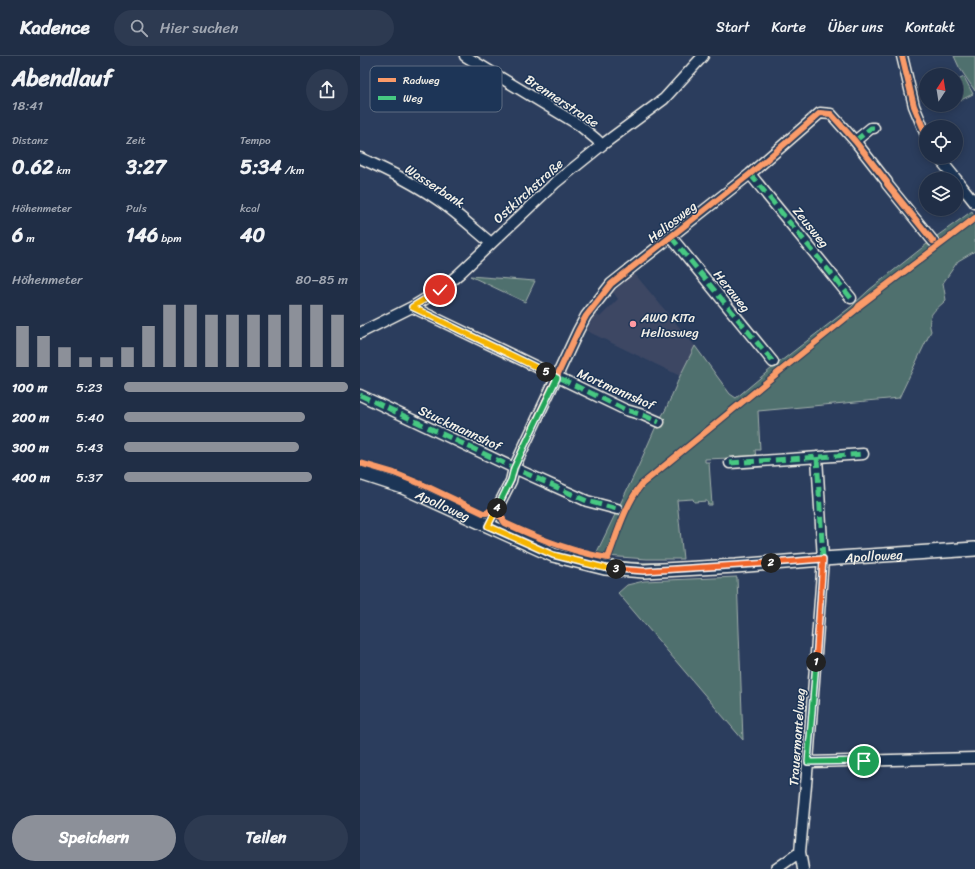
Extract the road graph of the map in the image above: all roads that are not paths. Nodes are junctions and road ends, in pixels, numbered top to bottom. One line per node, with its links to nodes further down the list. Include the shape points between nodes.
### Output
1 (466, 56): 4 (street, Brennerstraße)
2 (902, 56): 6 (street)
3 (701, 57): 9 (street, Ostkirchstraße, via 664,99)
4 (482, 66)
5 (502, 78): 9 (street, Brennerstraße, via 579,125)
6 (920, 120)
7 (874, 128): 8 (street)
8 (855, 141): 13 (street, Heliosweg, via 831,114 820,113); 17 (street, Heliosweg)
9 (602, 145): 18 (street, Ostkirchstraße, via 544,192)
10 (360, 158): 18 (street, Wasserbank, via 438,200)
11 (944, 164): 12 (street)
12 (950, 172)
13 (750, 174): 16 (street, Heliosweg); 19 (street, Zeusweg)
14 (963, 188): 15 (street)
15 (975, 203)
16 (671, 237): 22 (street, Heraweg); 23 (street, Heliosweg, via 611,284 586,316)
17 (933, 241)
18 (491, 243): 20 (street, Ostkirchstraße, via 440,290)
19 (850, 298)
20 (412, 307): 21 (street, Ostkirchstraße); 23 (street, Mortmannshof)
21 (360, 333)
22 (773, 362)
23 (557, 378): 25 (street, Mortmannshof, via 626,410); 29 (street, Heliosweg)
24 (360, 395): 29 (street, Stuckmannshof)
25 (659, 422)
26 (863, 454): 27 (street)
27 (817, 457): 28 (street); 34 (street, Trauermantelweg)
28 (730, 463)
29 (514, 468): 31 (street, Stuckmannshof, via 587,501); 32 (street, Heliosweg, via 511,480)
30 (360, 473): 32 (street, Apolloweg, via 404,487)
31 (617, 509)
32 (488, 526): 34 (street, Apolloweg, via 553,555 605,568 644,571)
33 (975, 549): 34 (street, Apolloweg)
34 (823, 559): 36 (street, Trauermantelweg)
35 (975, 758): 36 (street)
36 (808, 762): 37 (street, Trauermantelweg)
37 (800, 852): 38 (street); 39 (street, Trauermantelweg)
38 (776, 869)
39 (803, 869)

